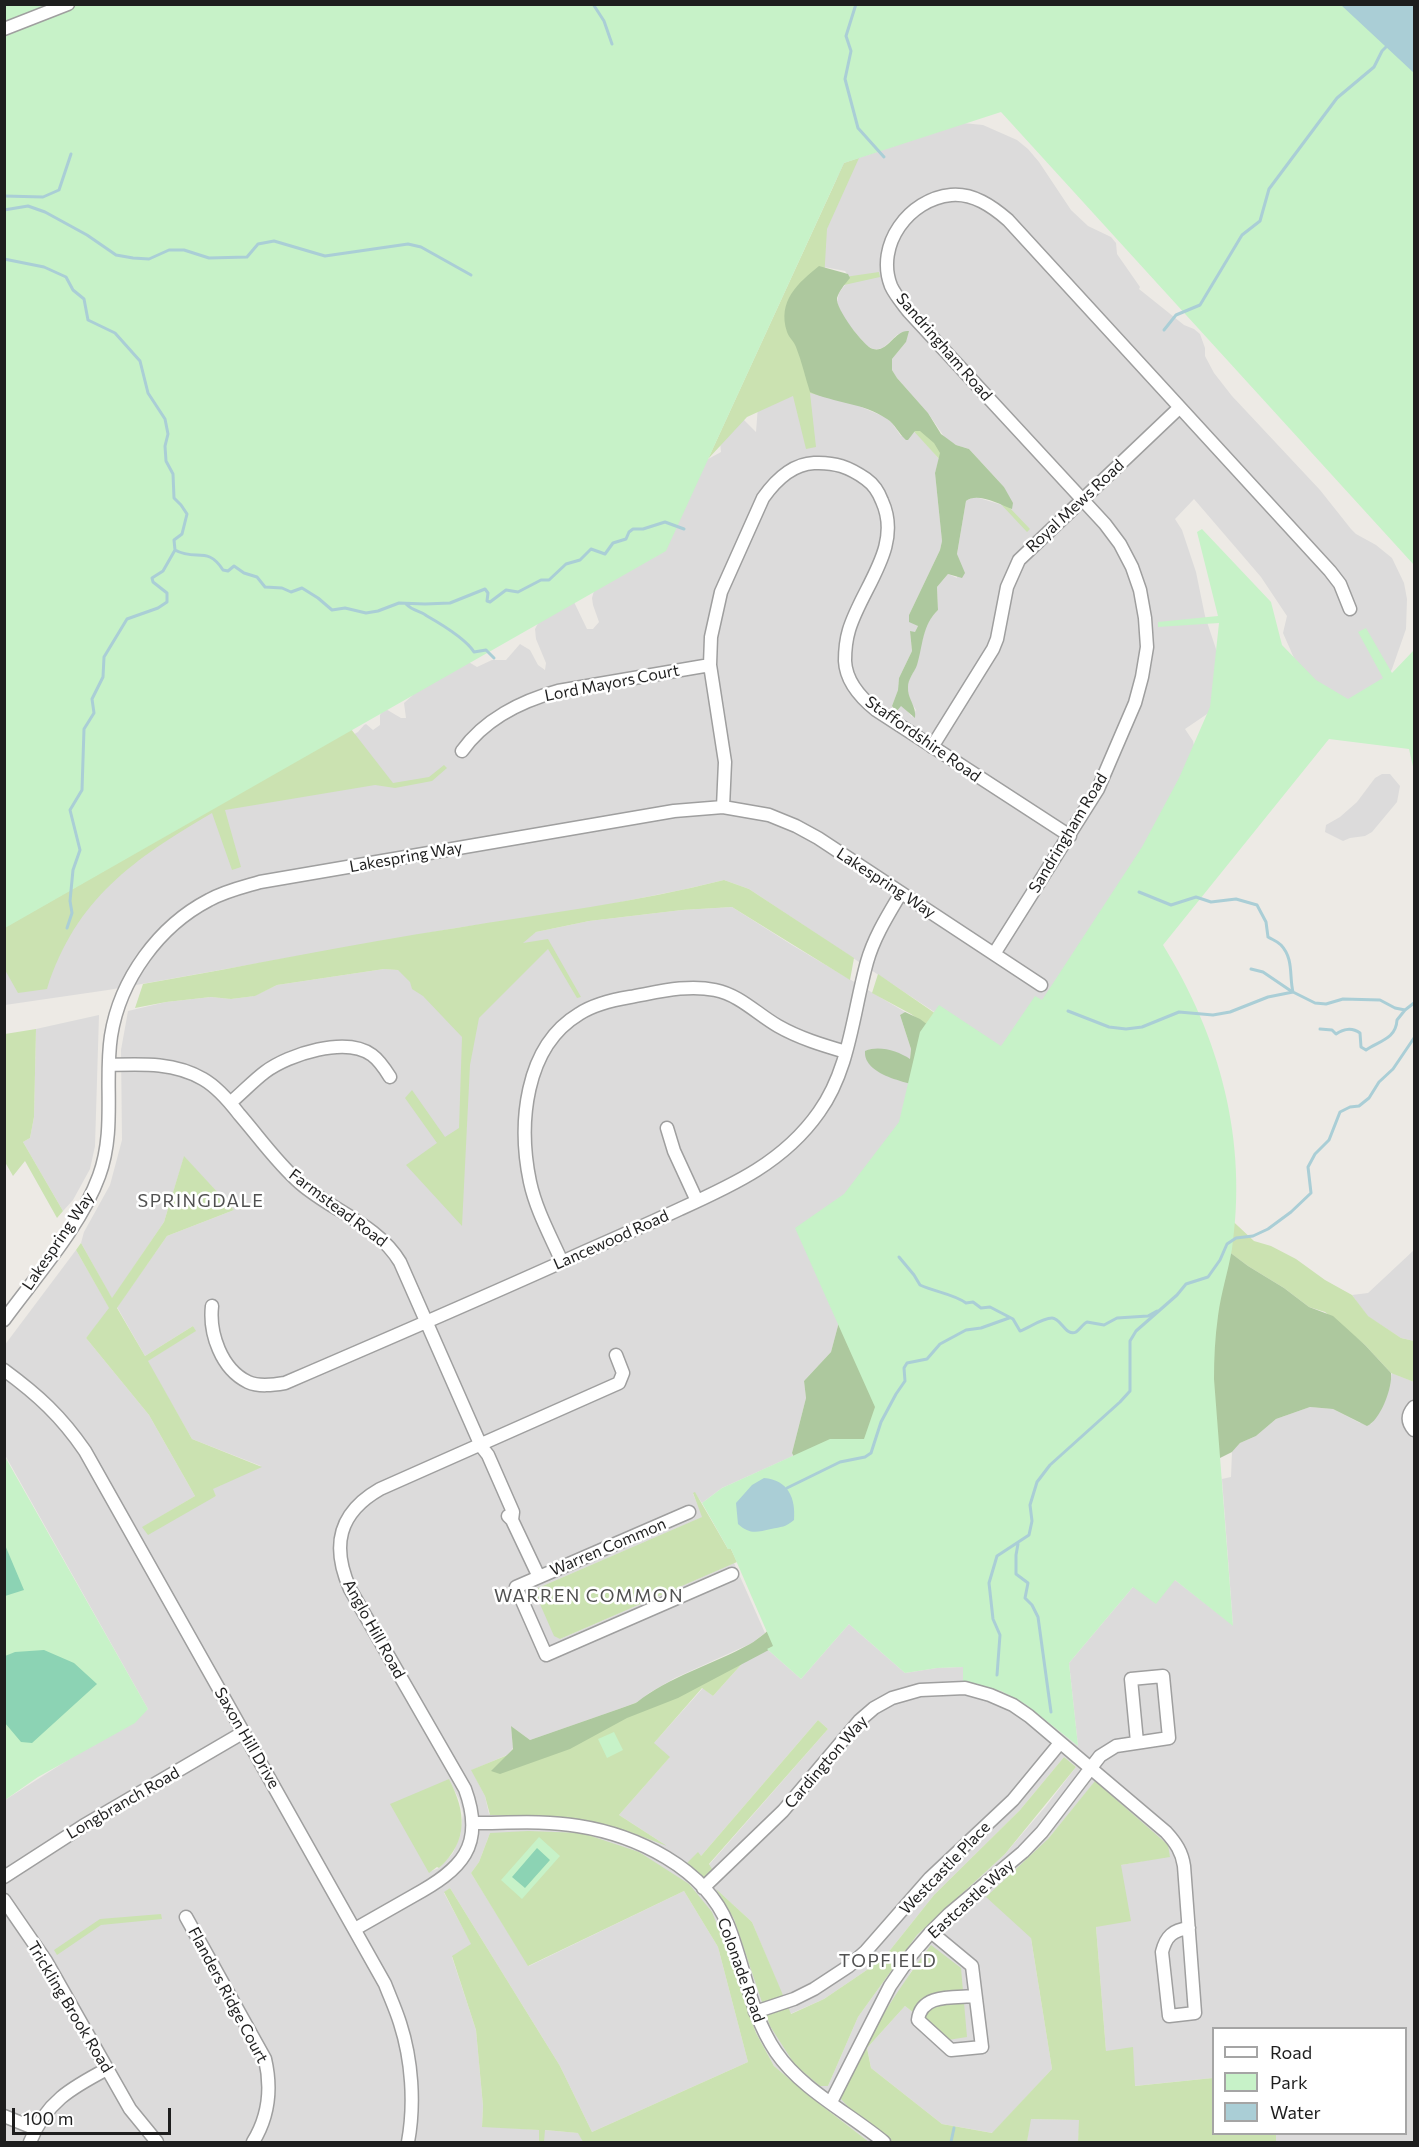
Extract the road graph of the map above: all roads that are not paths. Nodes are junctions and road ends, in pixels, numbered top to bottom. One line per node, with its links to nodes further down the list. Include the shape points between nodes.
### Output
1 (68, 4): 2 (street)
2 (4, 29)
3 (1179, 408): 4 (street, Royal Mews Road); 4 (street, Sandringham Road, via 995,209 980,200 952,195 924,203 912,212 891,241 891,286 909,312); 5 (street, Sandringham Road, via 1330,571)
4 (1082, 499): 7 (street, Royal Mews Road, via 1018,560 1007,587 993,649); 10 (street, Sandringham Road, via 1115,537 1132,567 1145,618 1147,647 1134,703 1098,789)
5 (1350, 609)
6 (710, 665): 7 (street, Staffordshire Road, via 720,592 763,498 772,485 798,467 828,463 843,466 870,483 887,510 889,524 884,553 850,628 845,664 848,677 865,701); 8 (street, Lord Mayors Court, via 539,696 490,722 470,739); 9 (street, Staffordshire Road, via 725,762)
7 (932, 747): 10 (street, Staffordshire Road)
8 (462, 752)
9 (723, 807): 11 (street, Lakespring Way, via 769,815 796,826); 15 (street, Lakespring Way, via 674,811 231,890 187,913 140,962 118,1010)
10 (1070, 836): 12 (street, Sandringham Road)
11 (901, 893): 12 (street, Lakespring Way); 14 (street, Lancewood Road, via 874,940)
12 (994, 954): 13 (street, Lakespring Way)
13 (1041, 985)
14 (846, 1052): 19 (street, Lancewood Road, via 838,1078 820,1111 788,1148 750,1176); 20 (street, via 778,1026 727,993 699,987 613,1000 577,1014 562,1027 539,1059 526,1110 530,1184)
15 (109, 1065): 17 (street, Farmstead Road, via 170,1066 204,1079); 22 (street, Lakespring Way, via 109,1125 100,1174 72,1226)
16 (390, 1077): 17 (street, via 372,1055 339,1047 281,1062)
17 (230, 1103): 23 (street, Farmstead Road, via 300,1183 386,1241)
18 (667, 1128): 19 (street)
19 (697, 1201): 20 (street, Lancewood Road)
20 (562, 1262): 23 (street, Lancewood Road)
21 (212, 1306): 23 (street, Lancewood Road, via 210,1319 218,1349 239,1376 261,1385 285,1383)
22 (4, 1320)
23 (428, 1322): 28 (street, Farmstead Road)
24 (616, 1355): 28 (street, Anglo Hill Road, via 623,1373 619,1383)
25 (4, 1370): 32 (street, Saxon Hill Drive, via 53,1410 85,1451)
26 (1414, 1407): 27 (street, via 1408,1419)
27 (1414, 1430)
28 (481, 1446): 31 (street, Farmstead Road); 36 (street, Anglo Hill Road, via 367,1497 350,1516 338,1540 342,1571 350,1589 465,1789)
29 (689, 1512): 31 (street, Warren Common)
30 (732, 1574): 31 (street, Warren Common, via 546,1655 516,1587)
31 (539, 1577)
32 (244, 1732): 37 (street, Longbranch Road); 42 (street, Saxon Hill Drive)
33 (1137, 1742): 33 (street, Eastcastle Way, via 1169,1738 1163,1676 1131,1679); 35 (street, Eastcastle Way, via 1108,1750)
34 (1060, 1743): 35 (street, Cardington Way); 38 (street, Cardington Way, via 1013,1705 990,1695 940,1688 892,1698 859,1721 783,1811); 45 (street, Westcastle Place, via 1013,1800 930,1878 858,1959 814,1989)
35 (1091, 1768): 41 (street, Cardington Way, via 1175,1842 1184,1866); 43 (street, Eastcastle Way, via 1023,1852)
36 (474, 1823): 38 (street, Colonade Road, via 547,1823 606,1832 655,1852 679,1866); 42 (street, Anglo Hill Road, via 465,1854 444,1878)
37 (4, 1877)
38 (703, 1888): 45 (street, Colonade Road, via 727,1922)
39 (4, 1900): 46 (street, Trickling Brook Road, via 46,1961)
40 (186, 1917): 52 (street, Flanders Ridge Court, via 265,2059 268,2102)
41 (1188, 1928): 41 (street, Cardington Way, via 1195,2013 1169,2016 1162,1952 1171,1935)
42 (355, 1929): 53 (street, Saxon Hill Drive, via 385,1984 407,2051 411,2081)
43 (932, 1932): 44 (street, via 972,1966); 47 (street, Eastcastle Way, via 890,1986)
44 (975, 1996): 44 (street, via 982,2047 951,2050 918,2020 925,2003)
45 (755, 2012): 47 (street, Colonade Road, via 778,2055)
46 (107, 2069): 49 (street, via 60,2097); 51 (street, Trickling Brook Road, via 130,2109)
47 (831, 2102): 54 (street, Colonade Road)
48 (4, 2116): 49 (street)
49 (36, 2129): 50 (street)
50 (30, 2142)
51 (157, 2142)
52 (253, 2142)
53 (408, 2142)
54 (884, 2142)

